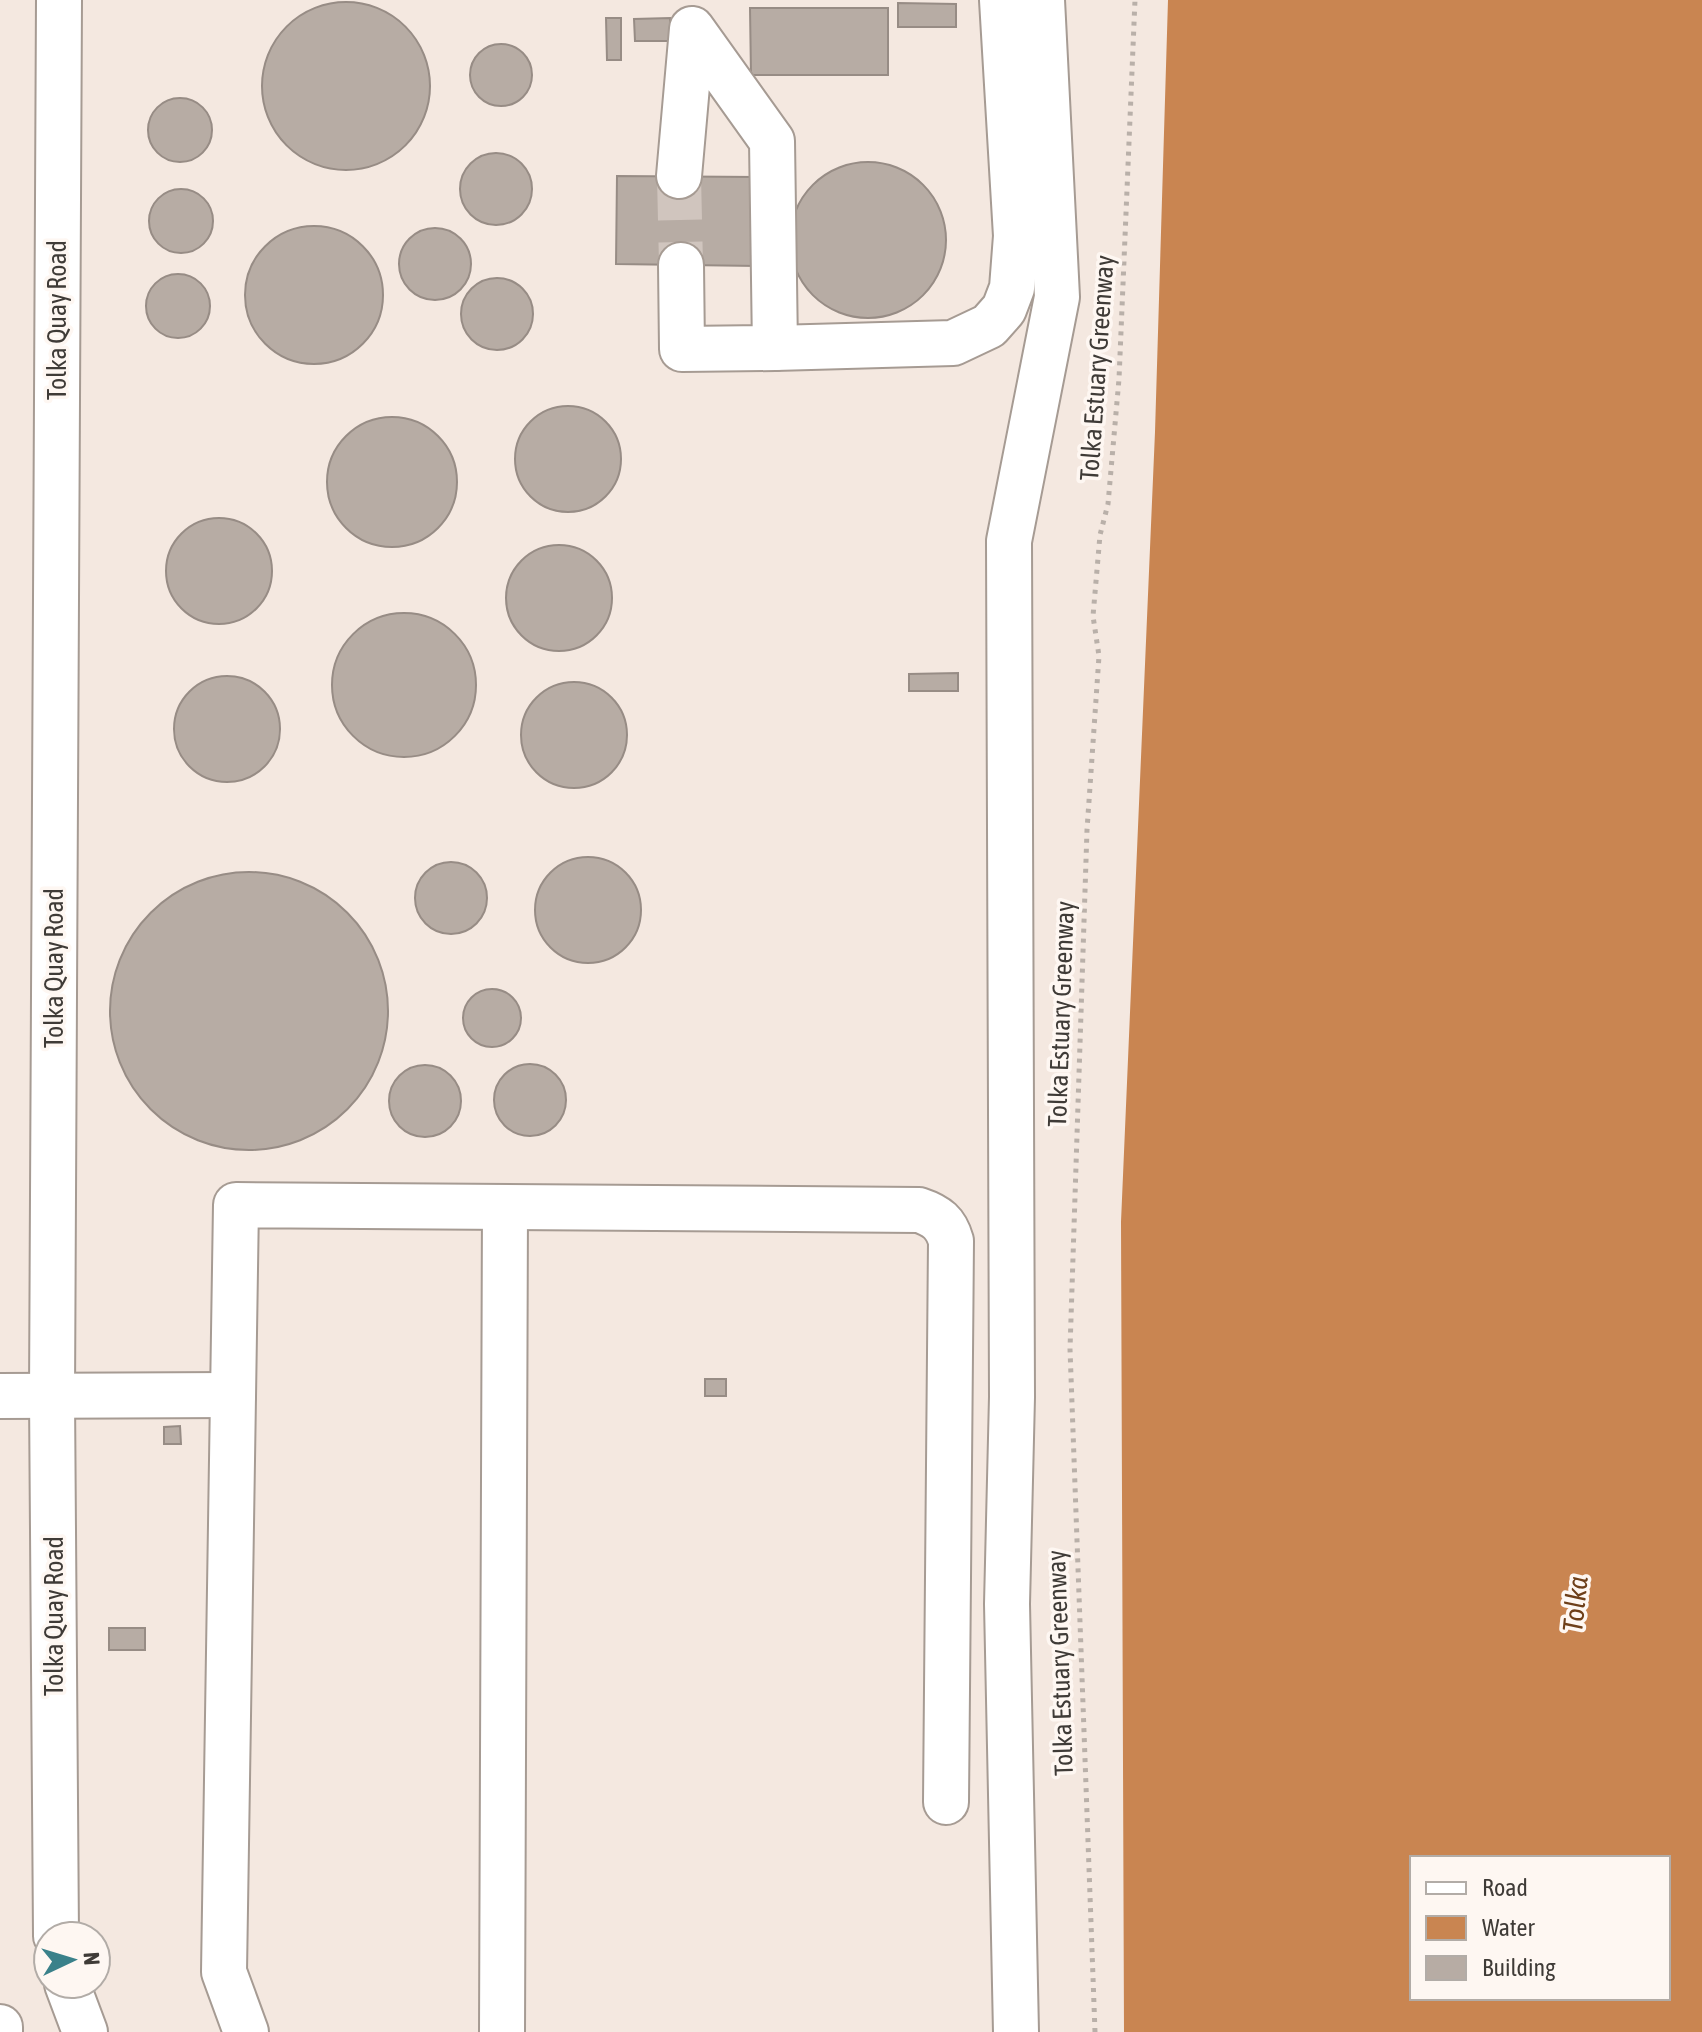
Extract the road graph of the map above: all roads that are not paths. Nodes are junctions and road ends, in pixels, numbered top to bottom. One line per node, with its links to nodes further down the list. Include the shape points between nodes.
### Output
1 (59, 0): 11 (street, Tolka Quay Road)
2 (1002, 0): 7 (street, via 1016,236 1012,288 1004,309 989,326 953,343)
3 (1042, 0): 15 (street, via 1057,297 1009,541)
4 (692, 14): 5 (street); 7 (street, via 772,141)
5 (679, 176)
6 (681, 265): 7 (street, via 682,349)
7 (775, 348)
8 (505, 1207): 9 (street, via 236,1205); 12 (street, via 919,1210 935,1215 947,1227 951,1256); 18 (street)
9 (233, 1395): 11 (street); 17 (street, via 224,1972)
10 (0, 1396): 11 (street)
11 (52, 1396): 13 (street, Tolka Quay Road)
12 (946, 1802)
13 (56, 1920)
14 (73, 2000): 16 (street)
15 (1010, 2022)
16 (85, 2032)
17 (246, 2032)
18 (502, 2032)

